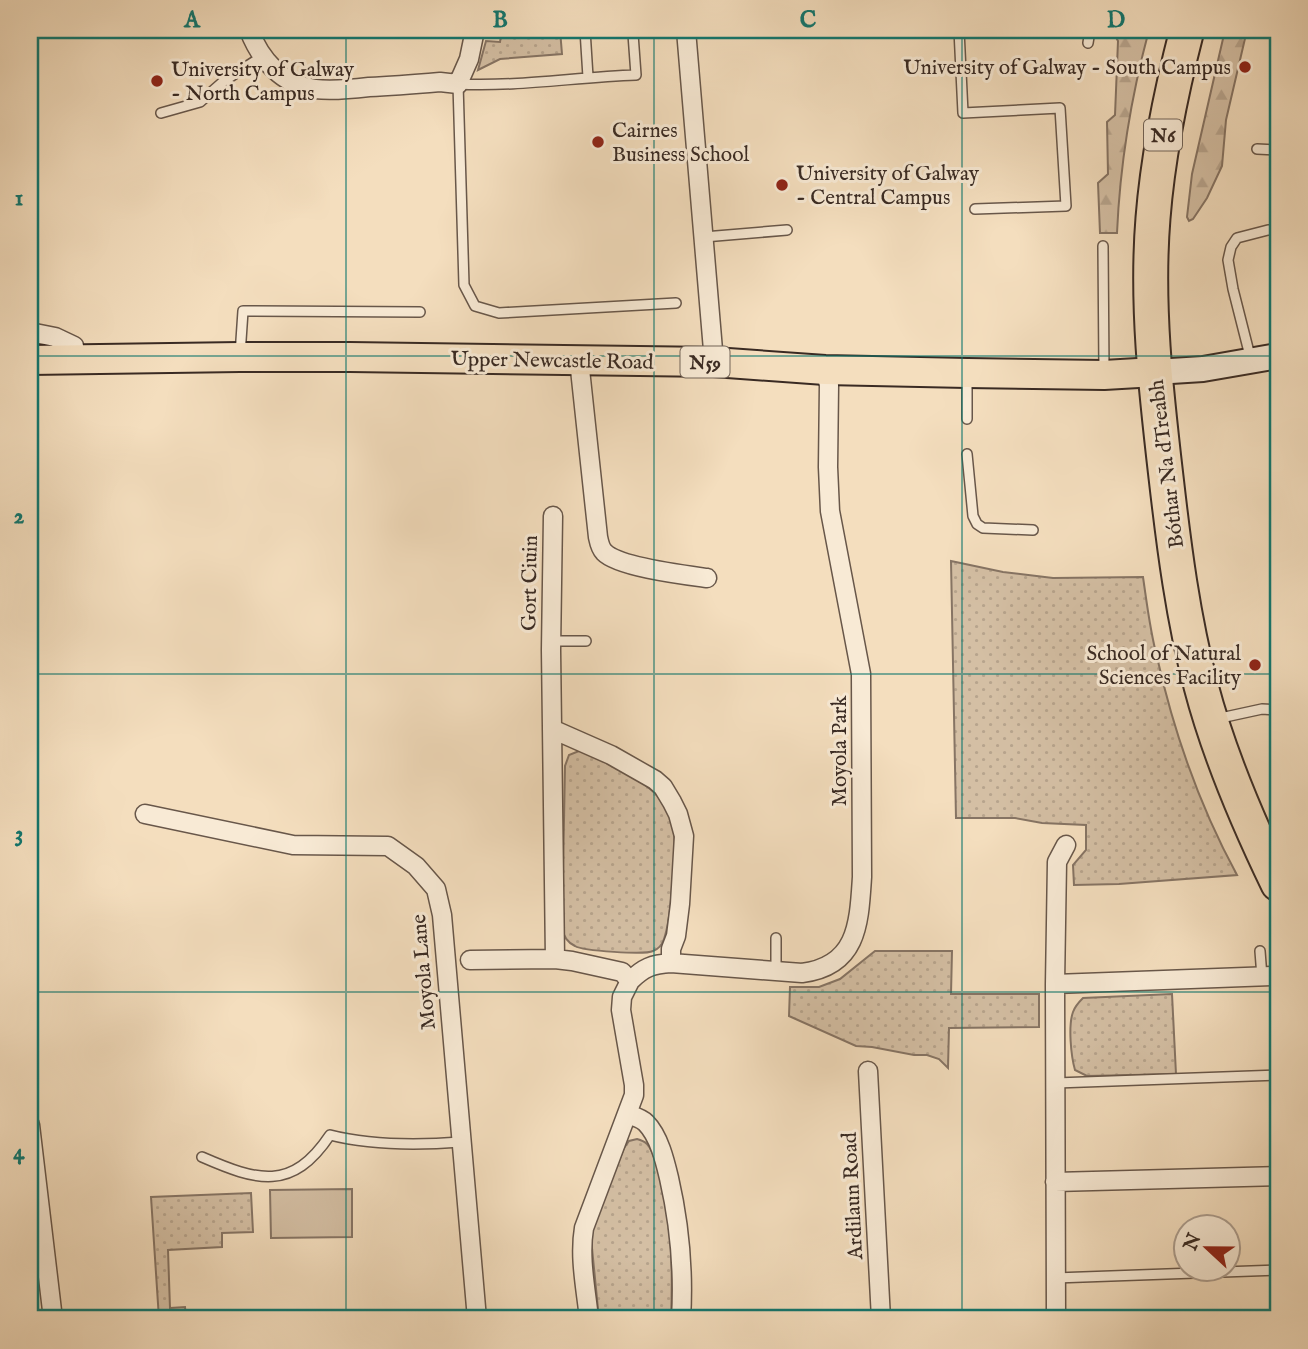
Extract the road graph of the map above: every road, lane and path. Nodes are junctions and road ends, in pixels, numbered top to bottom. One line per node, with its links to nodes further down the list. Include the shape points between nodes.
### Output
1 (249, 30): 10 (street)
2 (475, 30): 12 (street)
3 (585, 30): 11 (lane)
4 (686, 30): 19 (street)
5 (959, 30): 16 (lane, via 963,113 1060,108 1066,206)
6 (1090, 30): 9 (lane)
7 (1187, 30): 32 (highway, Bóthar Na dTreabh / N6, via 1166,119 1153,217)
8 (633, 34): 11 (lane, via 636,75)
9 (1088, 43)
10 (263, 56): 12 (street, via 285,79 317,90); 13 (lane, via 200,102)
11 (588, 77): 12 (lane)
12 (458, 84): 21 (lane, via 464,285 475,306 499,313)
13 (162, 113)
14 (1257, 149): 15 (lane)
15 (1278, 150)
16 (975, 209)
17 (787, 230): 19 (lane)
18 (1278, 233): 30 (lane, via 1268,230 1237,238 1228,260)
19 (704, 237): 29 (street)
20 (1103, 246): 34 (lane)
21 (676, 303)
22 (419, 312): 24 (lane, via 243,311)
23 (30, 332): 26 (street, via 74,346)
24 (240, 356): 26 (main road, Upper Newcastle Road / N59); 28 (main road, Upper Newcastle Road / N59)
25 (1278, 356): 30 (main road, Upper Newcastle Road)
26 (76, 359): 27 (main road, Upper Newcastle Road / N59)
27 (30, 360)
28 (579, 360): 29 (main road, Upper Newcastle Road / N59); 39 (street, via 601,549 628,563)
29 (714, 362): 31 (main road, Upper Newcastle Road / N59)
30 (1251, 362): 32 (main road, Upper Newcastle Road)
31 (825, 370): 33 (main road, Upper Newcastle Road / N59); 53 (street, Moyola Park, via 830,510 861,674 860,906 847,948 832,964 809,972)
32 (1155, 372): 34 (main road, Upper Newcastle Road / N59); 43 (highway, Bóthar Na dTreabh / N6, via 1172,530 1187,622)
33 (967, 373): 34 (main road, Upper Newcastle Road / N59); 35 (lane)
34 (1104, 376)
35 (967, 419)
36 (967, 454): 38 (lane, via 977,524)
37 (553, 516): 41 (street, Gort Ciuin)
38 (1033, 530)
39 (707, 578)
40 (586, 641): 41 (lane)
41 (551, 645): 44 (street)
42 (1278, 710): 43 (lane)
43 (1211, 720): 47 (highway, Bóthar Na dTreabh / N6, via 1233,785)
44 (552, 729): 51 (street); 52 (street, via 611,755 655,780 668,794 684,836)
45 (145, 814): 62 (street, Moyola Lane, via 293,845 388,846 416,866 436,889 442,915)
46 (1066, 845): 56 (street, via 1057,862)
47 (1278, 884)
48 (776, 938): 53 (lane)
49 (1260, 951): 54 (lane)
50 (470, 960): 51 (street)
51 (555, 960): 55 (street, via 622,972)
52 (671, 963): 53 (street, Moyola Park); 55 (street, Moyola Park, via 650,965)
53 (776, 971)
54 (1268, 977): 56 (street)
55 (630, 981): 60 (street, via 621,1002 634,1085)
56 (1055, 984): 59 (street)
57 (868, 1071): 73 (street, Ardilaun Road)
58 (1278, 1075): 59 (lane)
59 (1056, 1083): 65 (street)
60 (627, 1114): 71 (street, via 584,1228); 72 (street, via 648,1125 665,1160 680,1238)
61 (30, 1125): 66 (street)
62 (461, 1142): 63 (lane, via 404,1143 330,1135 296,1171 267,1176 241,1173); 70 (street, Moyola Lane)
63 (202, 1157)
64 (1278, 1176): 65 (street)
65 (1055, 1182): 68 (street)
66 (35, 1208): 69 (street)
67 (1278, 1270): 68 (lane)
68 (1055, 1278): 74 (street)
69 (53, 1319)
70 (477, 1319)
71 (589, 1319)
72 (681, 1319)
73 (881, 1319)
74 (1056, 1319)

